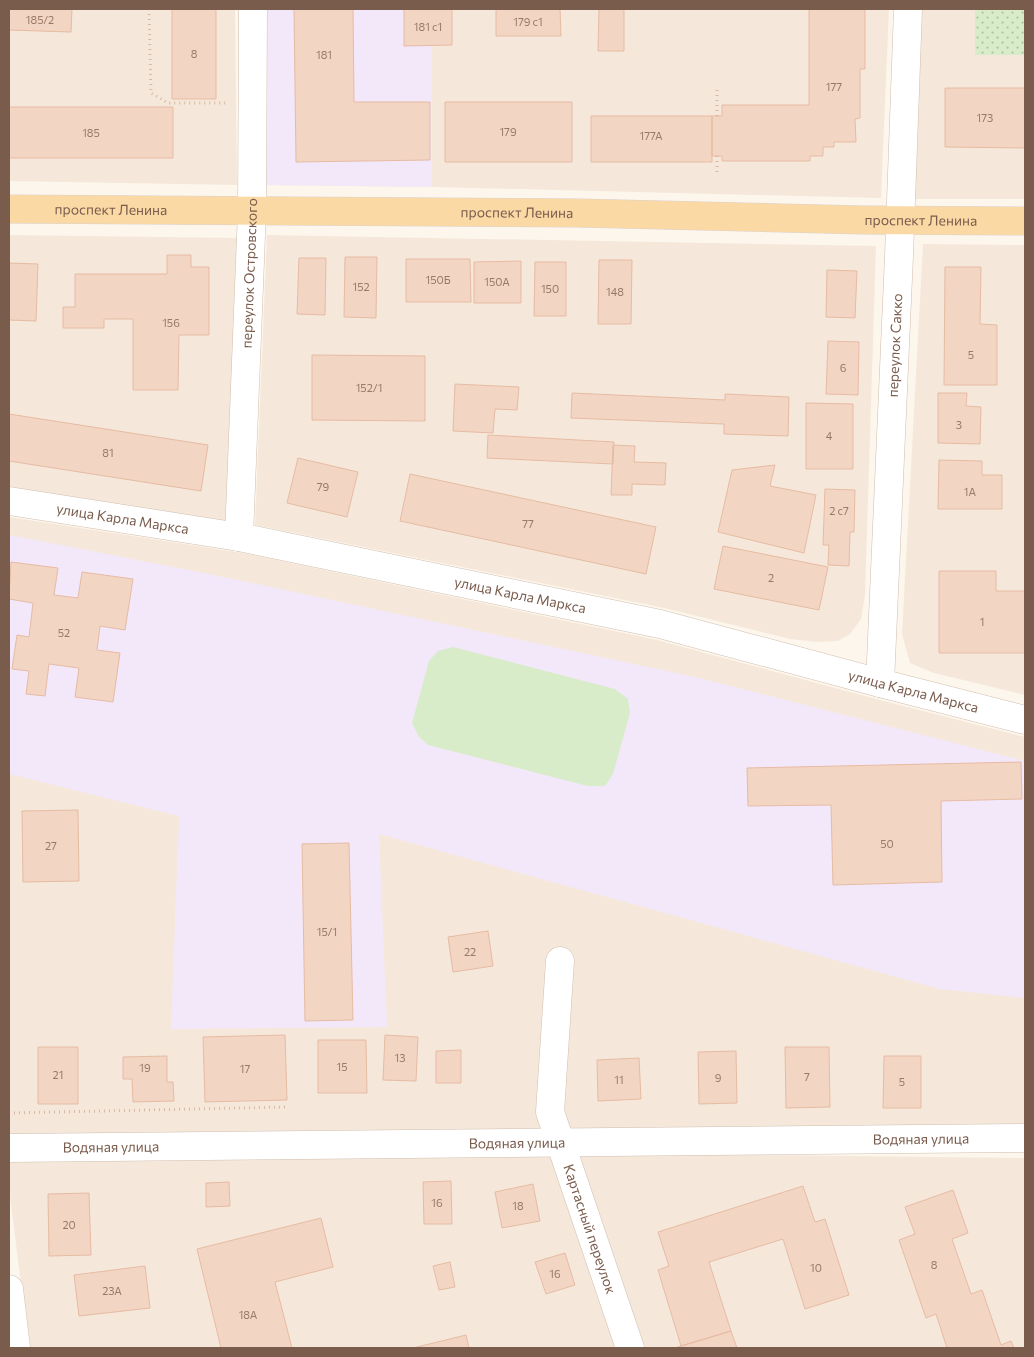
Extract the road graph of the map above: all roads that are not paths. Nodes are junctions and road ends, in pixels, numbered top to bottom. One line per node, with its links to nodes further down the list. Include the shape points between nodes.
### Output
1 (252, 9): 4 (street, переулок Островского)
2 (908, 9): 5 (street, переулок Сакко)
3 (9, 209): 4 (main road, проспект Ленина)
4 (252, 211): 5 (main road, проспект Ленина, via 579,213); 8 (street, переулок Островского)
5 (900, 220): 6 (main road, проспект Ленина); 9 (street, переулок Сакко)
6 (1025, 221)
7 (9, 501): 8 (street, улица Карла Маркса)
8 (239, 537): 9 (street, улица Карла Маркса, via 660,624)
9 (880, 683): 10 (street, улица Карла Маркса)
10 (1025, 720)
11 (560, 961): 13 (street, Картасный переулок, via 550,1112)
12 (1025, 1138): 13 (street, Водяная улица)
13 (561, 1143): 14 (street, Водяная улица); 17 (street, Картасный переулок)
14 (9, 1148)
15 (9, 1289): 16 (street)
16 (16, 1348)
17 (630, 1348)

